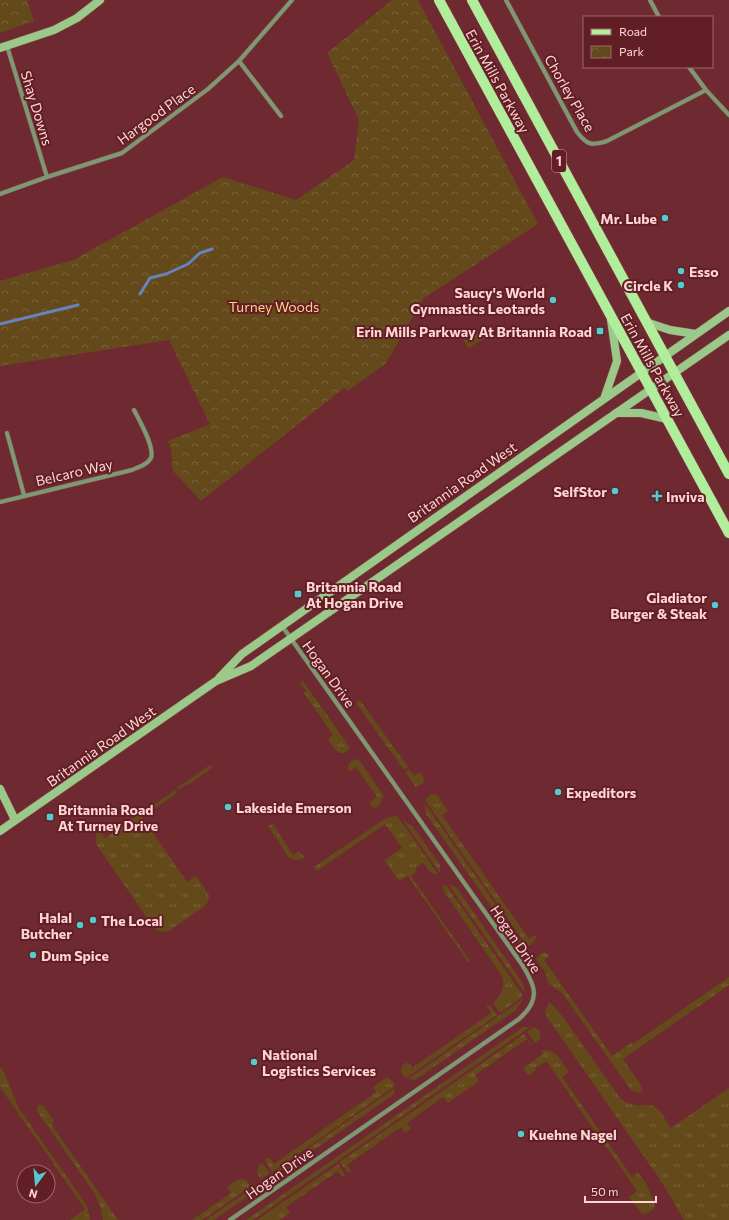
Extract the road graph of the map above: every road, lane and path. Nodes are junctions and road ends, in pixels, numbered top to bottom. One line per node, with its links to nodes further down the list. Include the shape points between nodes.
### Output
1 (100, 0): 8 (main road, via 77,18 54,30)
2 (292, 0): 9 (street, Hargood Place)
3 (439, 0): 17 (main road, Erin Mills Parkway / 1)
4 (472, 0): 18 (main road, Erin Mills Parkway / 1)
5 (506, 0): 11 (street, Chorley Place, via 584,141 595,145 607,141)
6 (650, 0): 7 (street)
7 (658, 16)
8 (3, 47): 14 (street, Shay Downs)
9 (239, 61): 13 (street); 14 (street, Hargood Place, via 208,90 122,154)
10 (689, 68): 11 (street)
11 (706, 90): 12 (street)
12 (729, 115)
13 (281, 116)
14 (47, 177): 15 (street, Hargood Place)
15 (0, 194)
16 (729, 311): 19 (main road, Britannia Road West)
17 (611, 316): 22 (main road, Erin Mills Parkway / 1); 25 (main road, via 617,361)
18 (646, 322): 19 (main road, via 670,330); 21 (main road, Erin Mills Parkway / 1)
19 (696, 334): 21 (main road, Britannia Road West)
20 (729, 335): 23 (main road, Britannia Road West)
21 (665, 356): 22 (main road, Britannia Road West); 23 (main road, Erin Mills Parkway / 1)
22 (642, 372): 24 (main road, Erin Mills Parkway / 1); 25 (main road, Britannia Road West)
23 (674, 373): 24 (main road, Britannia Road West); 30 (main road, Erin Mills Parkway / 1)
24 (651, 389): 27 (main road, Britannia Road West); 28 (main road, Erin Mills Parkway / 1)
25 (604, 399): 34 (main road, Britannia Road West)
26 (134, 410): 31 (street, Belcaro Way, via 152,452 144,465)
27 (616, 413): 28 (main road, via 641,413); 35 (main road, Britannia Road West)
28 (666, 419): 33 (main road, Erin Mills Parkway / 1)
29 (7, 433): 31 (street)
30 (729, 474)
31 (24, 496): 32 (street, Belcaro Way)
32 (0, 502)
33 (729, 533)
34 (281, 626): 35 (street, Hogan Drive); 36 (main road, Britannia Road West, via 242,654)
35 (290, 639): 36 (main road, Britannia Road West, via 251,666); 40 (street, Hogan Drive, via 521,963 530,977 534,991 529,1009 519,1019)
36 (216, 681): 38 (main road, Britannia Road West)
37 (0, 789): 38 (main road)
38 (15, 820): 39 (main road, Britannia Road West)
39 (0, 831)
40 (230, 1220)

